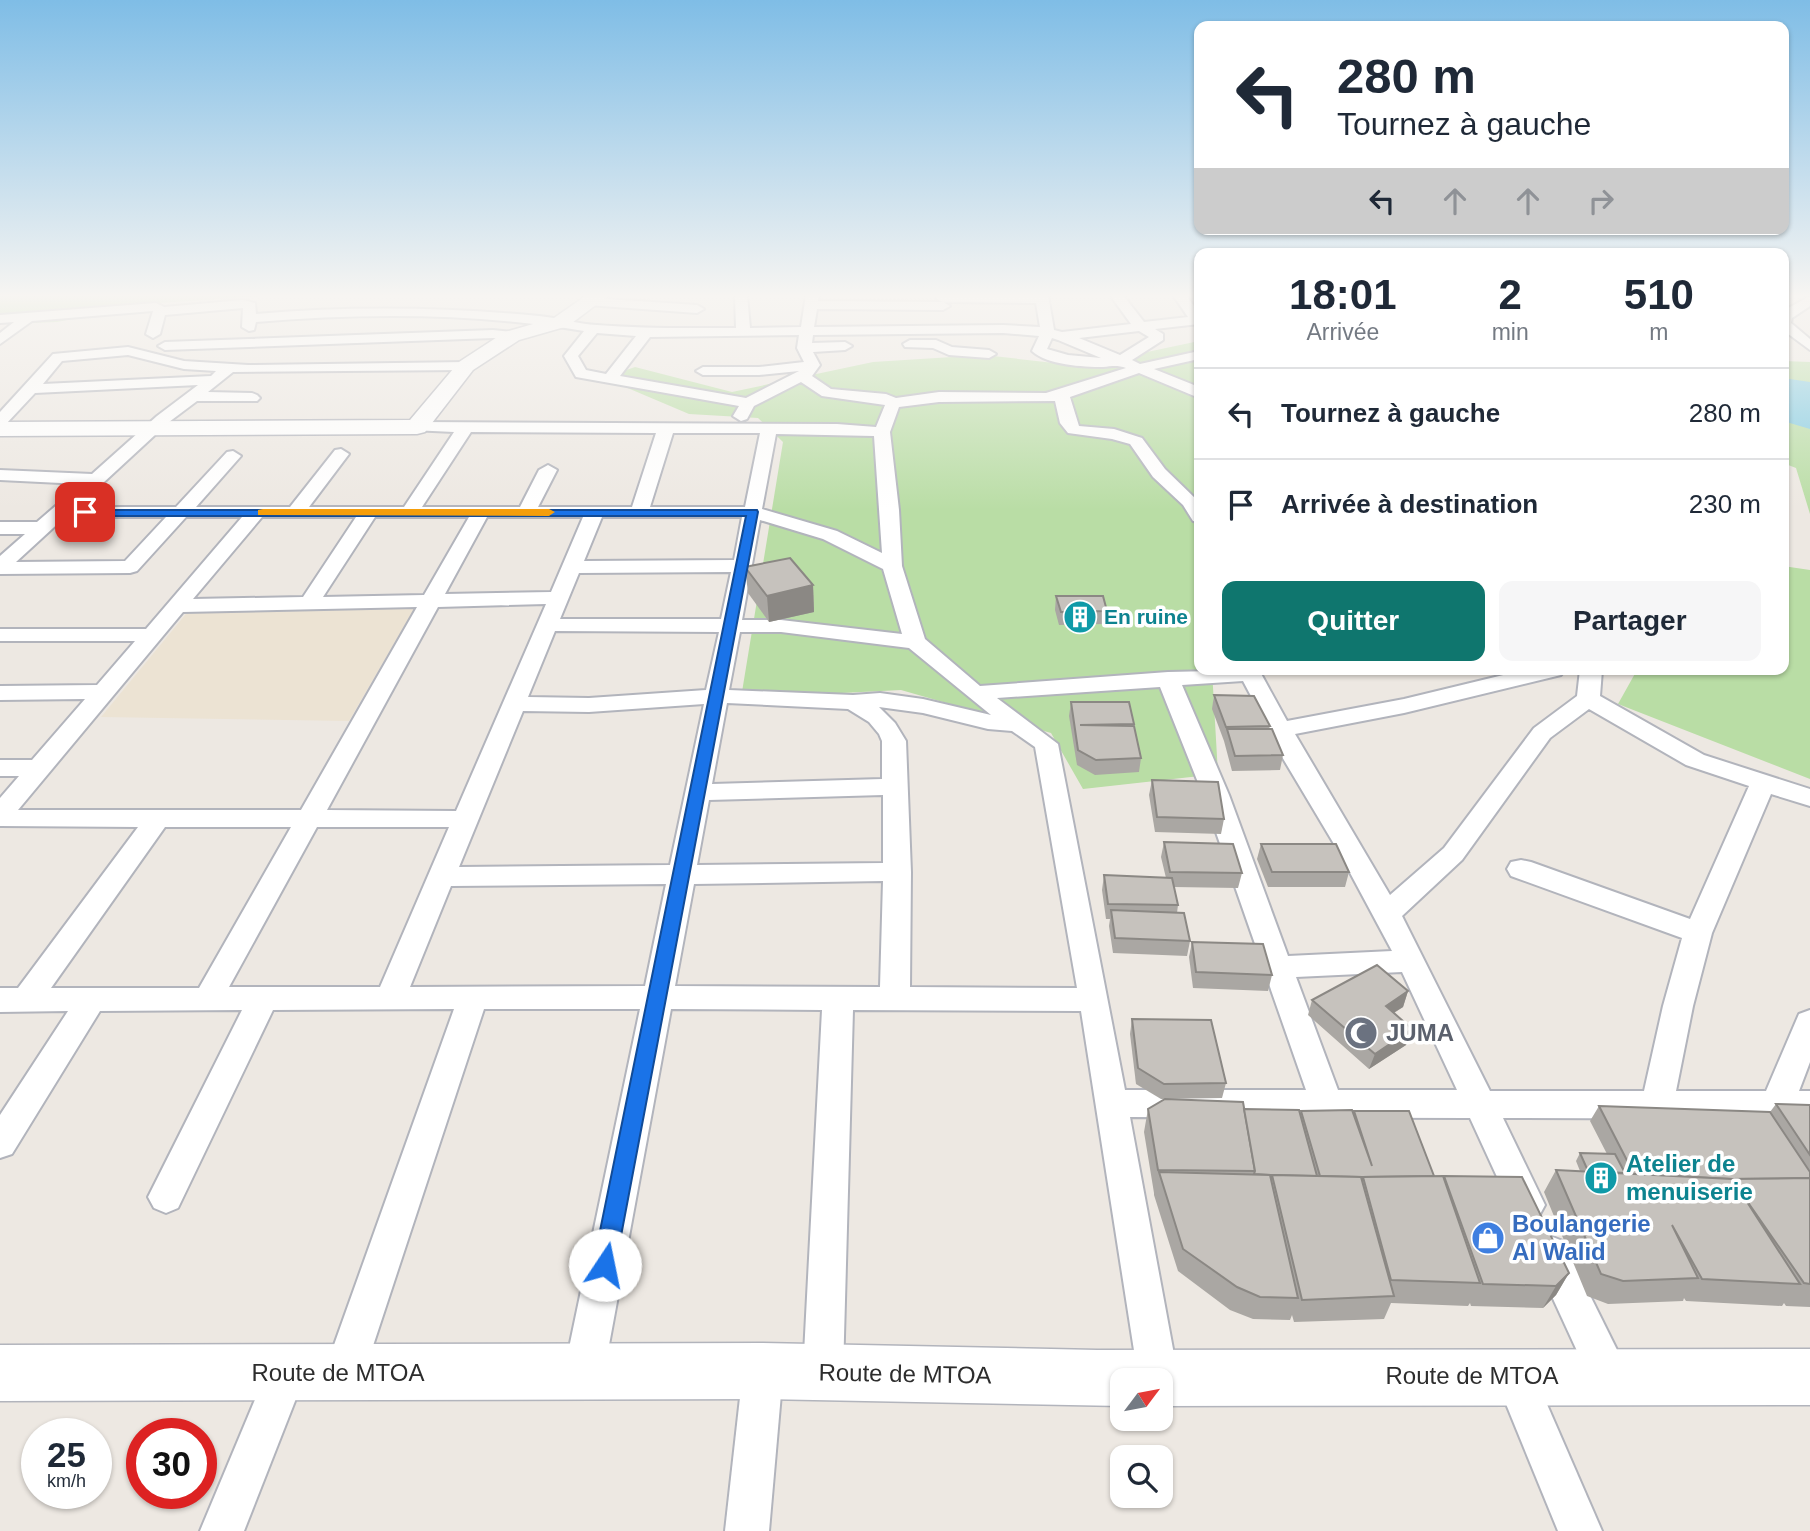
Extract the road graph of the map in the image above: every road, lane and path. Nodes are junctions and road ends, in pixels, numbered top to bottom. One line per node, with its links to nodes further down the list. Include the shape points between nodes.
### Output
1 (49, 366): 17 (street)
2 (206, 366): 11 (street)
3 (413, 366): 11 (street)
4 (466, 366): 26 (street)
5 (577, 366): 15 (street, via 581,374)
6 (620, 366): 15 (street)
7 (708, 366): 13 (street)
8 (806, 366): 14 (street)
9 (1136, 366): 12 (street)
10 (1147, 366): 12 (street)
11 (230, 368): 16 (street)
12 (1140, 368): 18 (street); 20 (street)
13 (703, 371): 14 (street); 19 (street)
14 (807, 371): 23 (street); 24 (street, via 827,393)
15 (610, 379): 19 (street)
16 (212, 380): 17 (street); 21 (street)
17 (29, 389): 25 (street)
18 (1194, 391)
19 (683, 392): 23 (street)
20 (1062, 395): 24 (street, via 939,397); 39 (street, via 1074,430 1136,441)
21 (192, 396): 22 (street); 32 (street)
22 (253, 398)
23 (748, 403): 30 (street)
24 (893, 403): 33 (street)
25 (0, 421)
26 (417, 427): 27 (street); 32 (street)
27 (466, 427): 28 (street); 45 (street)
28 (666, 428): 30 (street); 49 (street)
29 (0, 429): 32 (street)
30 (735, 429): 31 (street)
31 (769, 429): 33 (street); 50 (street)
32 (152, 430): 38 (street)
33 (882, 432): 54 (street)
34 (341, 454): 43 (street)
35 (233, 456): 41 (street)
36 (548, 470): 47 (street)
37 (0, 475): 38 (street)
38 (98, 479): 40 (street)
39 (1194, 509)
40 (61, 512): 41 (street); 52 (street)
41 (181, 512): 42 (street); 55 (street, via 130,567)
42 (257, 512): 43 (street); 60 (street)
43 (295, 512): 44 (street)
44 (369, 512): 45 (street); 59 (street)
45 (409, 512): 46 (street)
46 (481, 512): 47 (street); 58 (street)
47 (526, 512): 48 (street)
48 (595, 512): 49 (street); 56 (street)
49 (639, 512): 50 (street)
50 (752, 512): 53 (street); 54 (street, via 830,535)
51 (0, 528): 52 (street)
52 (43, 528): 55 (street)
53 (742, 566): 56 (street); 62 (street)
54 (892, 566): 65 (street)
55 (0, 567)
56 (572, 568): 57 (street)
57 (559, 598): 58 (street); 61 (street)
58 (432, 600): 59 (street); 89 (street)
59 (309, 603): 60 (street)
60 (177, 606): 64 (street)
61 (548, 625): 62 (street); 77 (street)
62 (730, 626): 65 (street, via 781,626); 74 (street)
63 (0, 635): 64 (street)
64 (153, 635): 71 (street)
65 (915, 642): 73 (street)
66 (1214, 675): 70 (street)
67 (1250, 675): 79 (street)
68 (1532, 675): 79 (street)
69 (1590, 675): 75 (street)
70 (1168, 679): 73 (street); 97 (street)
71 (104, 692): 72 (street); 81 (street)
72 (0, 693)
73 (975, 693): 78 (street)
74 (717, 696): 76 (street); 77 (street, via 589,705); 84 (street)
75 (1588, 699): 82 (street, via 1696,760); 94 (street, via 1542,733 1471,833)
76 (853, 702): 78 (street, via 904,702 988,722); 83 (street, via 889,727 894,741)
77 (515, 704): 88 (street)
78 (1019, 724): 107 (street, via 1046,744)
79 (1278, 730): 94 (street)
80 (0, 768): 81 (street)
81 (39, 768): 86 (street)
82 (1764, 781): 85 (street); 95 (street)
83 (895, 787): 84 (street); 91 (street)
84 (698, 792): 92 (street)
85 (1810, 798)
86 (0, 816): 87 (street)
87 (157, 819): 89 (street); 105 (street)
88 (466, 819): 89 (street); 93 (street)
89 (309, 820): 103 (street)
90 (1521, 869): 95 (street)
91 (897, 872): 92 (street); 102 (street)
92 (681, 874): 93 (street); 98 (street)
93 (441, 877): 99 (street)
94 (1387, 913): 96 (street)
95 (1699, 933): 112 (street)
96 (1412, 961): 97 (street); 111 (street)
97 (1278, 967): 110 (street)
98 (658, 997): 100 (street); 101 (street); 119 (street)
99 (390, 998): 100 (street); 104 (street)
100 (473, 998): 121 (street)
101 (838, 998): 102 (street); 122 (street)
102 (895, 998): 107 (street)
103 (208, 999): 104 (street); 106 (street)
104 (263, 999): 116 (street)
105 (13, 1000): 106 (street)
106 (91, 1000): 115 (street)
107 (1094, 1000): 109 (street)
108 (1810, 1022): 113 (street)
109 (1111, 1103): 110 (street); 117 (street)
110 (1327, 1104): 111 (street)
111 (1478, 1104): 112 (street); 125 (street)
112 (1657, 1105): 113 (street)
113 (1777, 1105): 114 (street)
114 (1810, 1105)
115 (0, 1144)
116 (166, 1197)
117 (1156, 1368)
118 (763, 1371): 119 (street, Route de MTOA); 122 (street, Route de MTOA); 130 (street)
119 (584, 1372): 121 (street, Route de MTOA)
120 (286, 1373): 121 (street, Route de MTOA); 127 (street, Route de MTOA); 129 (street)
121 (344, 1373)
122 (823, 1373): 128 (street, Route de MTOA)
123 (1173, 1376): 124 (street, Route de MTOA)
124 (1515, 1376): 125 (street, Route de MTOA); 131 (street)
125 (1609, 1376): 126 (street, Route de MTOA)
126 (1810, 1377)
127 (2, 1378)
128 (1110, 1378)
129 (222, 1531)
130 (747, 1531)
131 (1580, 1531)

